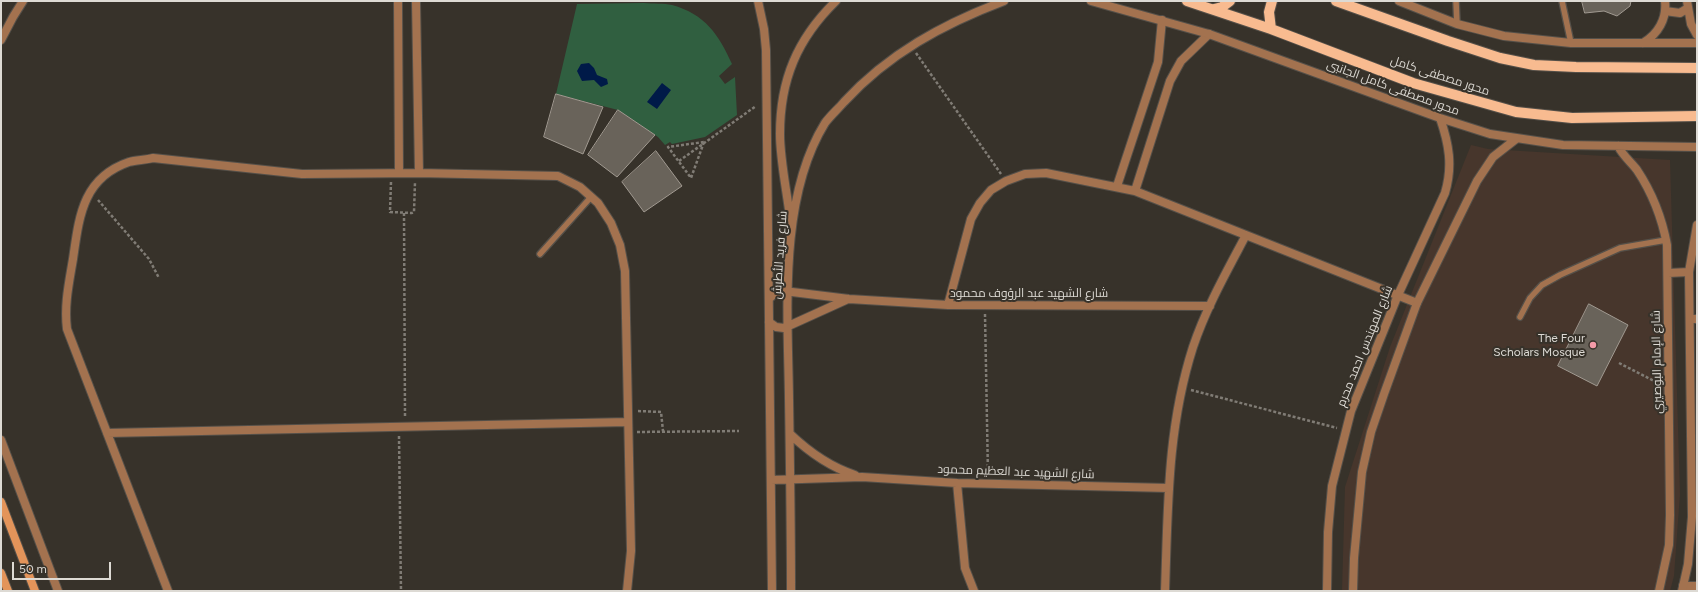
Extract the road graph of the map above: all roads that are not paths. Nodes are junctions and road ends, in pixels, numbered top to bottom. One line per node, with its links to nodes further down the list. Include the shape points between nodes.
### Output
1 (24, 1): 24 (street, via 12,16)
2 (398, 1): 34 (street)
3 (416, 1): 35 (street)
4 (758, 1): 48 (street, شارع فريد الأطرش, via 764,29 767,98)
5 (836, 1): 40 (street, via 814,26 790,64 783,91 780,135)
6 (1004, 1): 40 (street, شارع فريد الأطرش, via 960,19 910,45 864,80 826,123 802,174)
7 (1091, 1): 19 (street, محور مصطفى كامل الجانبى)
8 (1187, 1): 17 (main road, محور مصطفى كامل)
9 (1230, 1): 17 (main road)
10 (1272, 1): 21 (main road, via 1269,12)
11 (1336, 1): 28 (main road, via 1448,42 1500,58 1534,65)
12 (1399, 1): 20 (street)
13 (1456, 1): 20 (lane)
14 (1562, 1): 25 (lane)
15 (1665, 1): 18 (street)
16 (1688, 4): 18 (street, via 1680,13); 23 (street, via 1691,24)
17 (1214, 9): 21 (main road, محور مصطفى كامل)
18 (1665, 11): 26 (street, via 1659,28)
19 (1162, 20): 22 (street, محور مصطفى كامل الجانبى); 36 (street, via 1158,62)
20 (1457, 24): 25 (street, via 1504,36)
21 (1271, 29): 29 (main road, محور مصطفى كامل, via 1413,83 1516,112 1572,118)
22 (1209, 34): 30 (street, محور مصطفى كامل الجانبى); 37 (street, via 1181,61 1170,81)
23 (1697, 35)
24 (1, 40)
25 (1570, 43): 26 (street)
26 (1643, 43): 27 (street)
27 (1697, 43)
28 (1697, 68)
29 (1697, 116)
30 (1440, 118): 31 (street, محور مصطفى كامل الجانبى, via 1490,134); 47 (street, شارع المهندس احمد محرم, via 1450,152 1449,180)
31 (1516, 139): 32 (street, محور مصطفى كامل الجانبى, via 1563,145); 51 (street, via 1500,150 1482,172)
32 (1618, 146): 33 (street, محور مصطفى كامل الجانبى); 42 (street, شارع الإمام البوصيري, via 1650,192 1661,218)
33 (1697, 147)
34 (395, 173): 35 (street); 59 (street, via 302,174 153,158 129,162 108,173 91,191 80,213 65,310 67,329)
35 (417, 173): 38 (street, via 558,176 580,187)
36 (1117, 186): 37 (street); 52 (street, via 1046,173 1025,174 1006,180 991,190 971,219)
37 (1135, 191): 41 (street)
38 (591, 197): 43 (lane); 58 (street, via 612,223 625,271)
39 (1697, 225): 44 (street)
40 (792, 227): 46 (street, شارع فريد الأطرش)
41 (1246, 235): 47 (street); 53 (street)
42 (1666, 240): 45 (street, شارع الإمام البوصيري); 54 (lane, via 1620,248 1560,275 1542,285 1530,298)
43 (540, 254)
44 (1689, 272): 45 (street); 50 (street)
45 (1668, 273): 82 (street, شارع الإمام البوصيري, via 1670,515 1669,545)
46 (788, 292): 48 (street, شارع الشهيد عبد الرؤوف محمود, via 780,292); 49 (street, شارع الشهيد عبد الرؤوف محمود); 57 (street, شارع فريد الأطرش)
47 (1398, 295): 51 (street); 80 (street, شارع المهندس احمد محرم, via 1366,370 1345,430 1332,486)
48 (769, 299): 56 (street, شارع فريد الأطرش)
49 (849, 299): 52 (street, شارع الشهيد عبد الرؤوف محمود); 57 (street, شارع الشهيد عبد الرؤوف محمود)
50 (1693, 299): 55 (street)
51 (1417, 303): 81 (street, via 1384,394 1362,472)
52 (948, 305): 53 (street, شارع الشهيد عبد الرؤوف محمود)
53 (1210, 306): 66 (street, via 1194,346 1182,388 1175,421)
54 (1520, 317)
55 (1693, 319): 70 (street, via 1692,518)
56 (769, 322): 57 (street, via 776,327); 64 (street, شارع فريد الأطرش)
57 (788, 327): 60 (street, شارع فريد الأطرش)
58 (628, 422): 59 (street); 75 (street, via 631,551)
59 (107, 433): 74 (street)
60 (790, 434): 62 (street, شارع الشهيد عبد العظيم محمود, via 806,449 830,465); 63 (street, شارع فريد الأطرش)
61 (1, 440): 73 (street)
62 (862, 477): 63 (street, شارع الشهيد عبد العظيم محمود); 65 (street, شارع الشهيد عبد العظيم محمود)
63 (790, 479): 64 (street, شارع الشهيد عبد العظيم محمود); 77 (street, شارع فريد الأطرش)
64 (771, 480): 76 (street, شارع فريد الأطرش)
65 (957, 483): 66 (street, شارع الشهيد عبد العظيم محمود); 78 (street, via 965,568)
66 (1169, 488): 79 (street)
67 (1, 502): 72 (main road)
68 (1, 573): 71 (main road)
69 (1697, 586): 70 (street)
70 (1683, 589)
71 (8, 591)
72 (35, 591)
73 (58, 591)
74 (168, 591)
75 (627, 591)
76 (772, 591)
77 (791, 591)
78 (974, 591)
79 (1165, 591)
80 (1327, 591)
81 (1353, 591)
82 (1659, 591)

